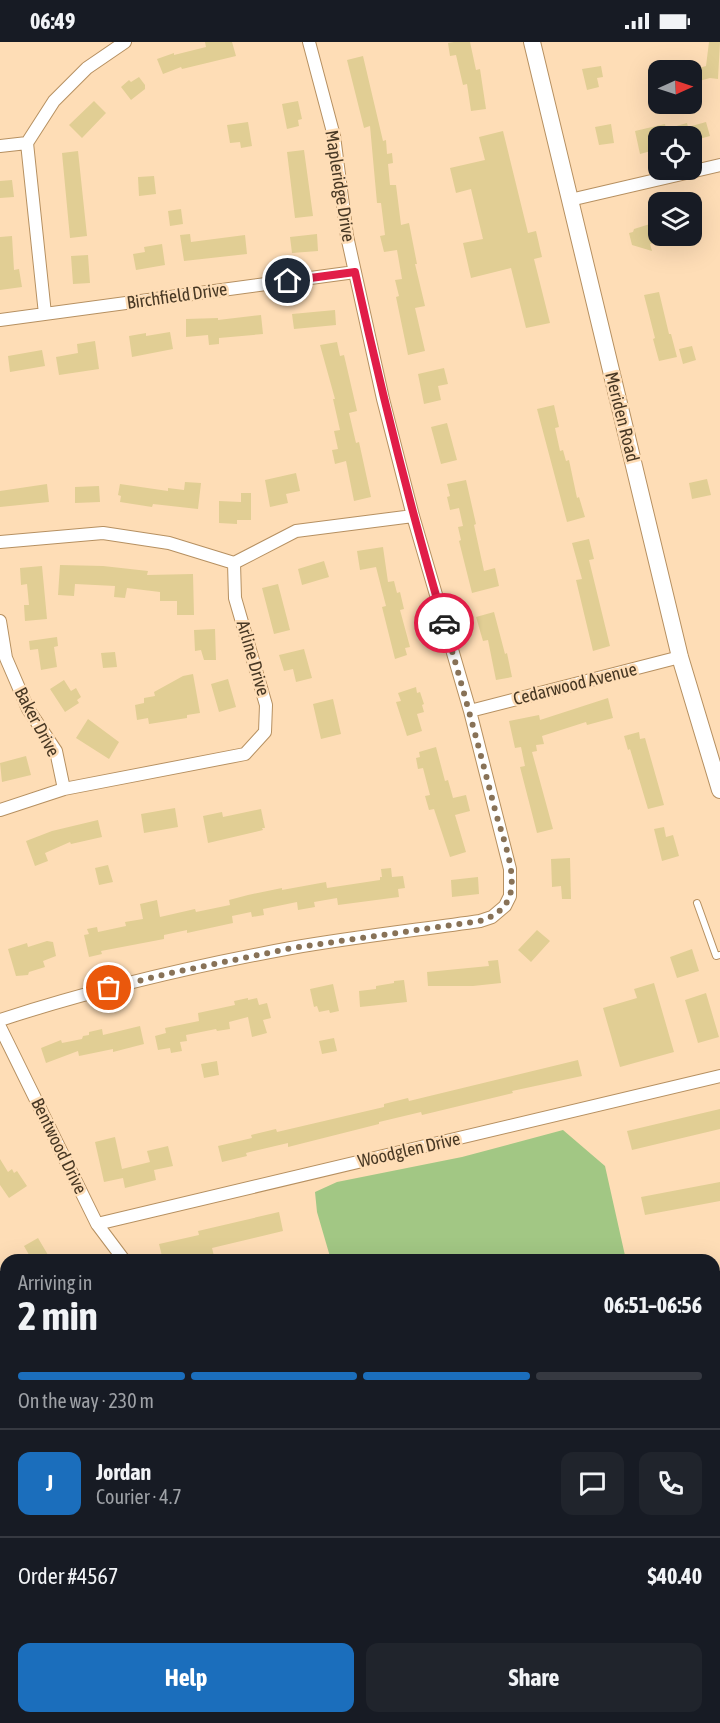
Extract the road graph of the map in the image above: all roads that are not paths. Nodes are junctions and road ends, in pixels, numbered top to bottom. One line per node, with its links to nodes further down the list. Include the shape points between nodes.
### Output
1 (125, 42): 4 (street, via 87,68 54,101)
2 (309, 42): 8 (street, Mapleridge Drive, via 334,136)
3 (532, 42): 7 (main road, Meriden Road)
4 (27, 143): 5 (street); 9 (street)
5 (0, 146)
6 (720, 165): 7 (street)
7 (570, 200): 15 (main road, Meriden Road)
8 (355, 272): 9 (street, Birchfield Drive); 11 (street, Mapleridge Drive)
9 (45, 314): 10 (street, Birchfield Drive)
10 (0, 320)
11 (413, 516): 13 (street, via 296,531); 16 (street, Mapleridge Drive)
12 (0, 542): 13 (street, via 102,533 169,543)
13 (234, 563): 17 (street, Arline Drive, via 235,598 266,705 265,732 245,754)
14 (0, 621): 17 (street, Baker Drive, via 6,658 28,709 56,751)
15 (680, 657): 16 (street, Cedarwood Avenue); 18 (main road, Meriden Road)
16 (470, 711): 22 (street, Mapleridge Drive, via 510,869 510,896 492,917 292,948 171,973 67,998)
17 (64, 789): 19 (street, Arline Drive)
18 (720, 790)
19 (0, 810)
20 (697, 903): 21 (lane, via 716,956)
21 (720, 955)
22 (0, 1020)
23 (0, 1027): 25 (street, Bentwood Drive)
24 (720, 1076): 25 (street, Woodglen Drive)
25 (98, 1224): 26 (street, Bentwood Drive)
26 (120, 1254)

